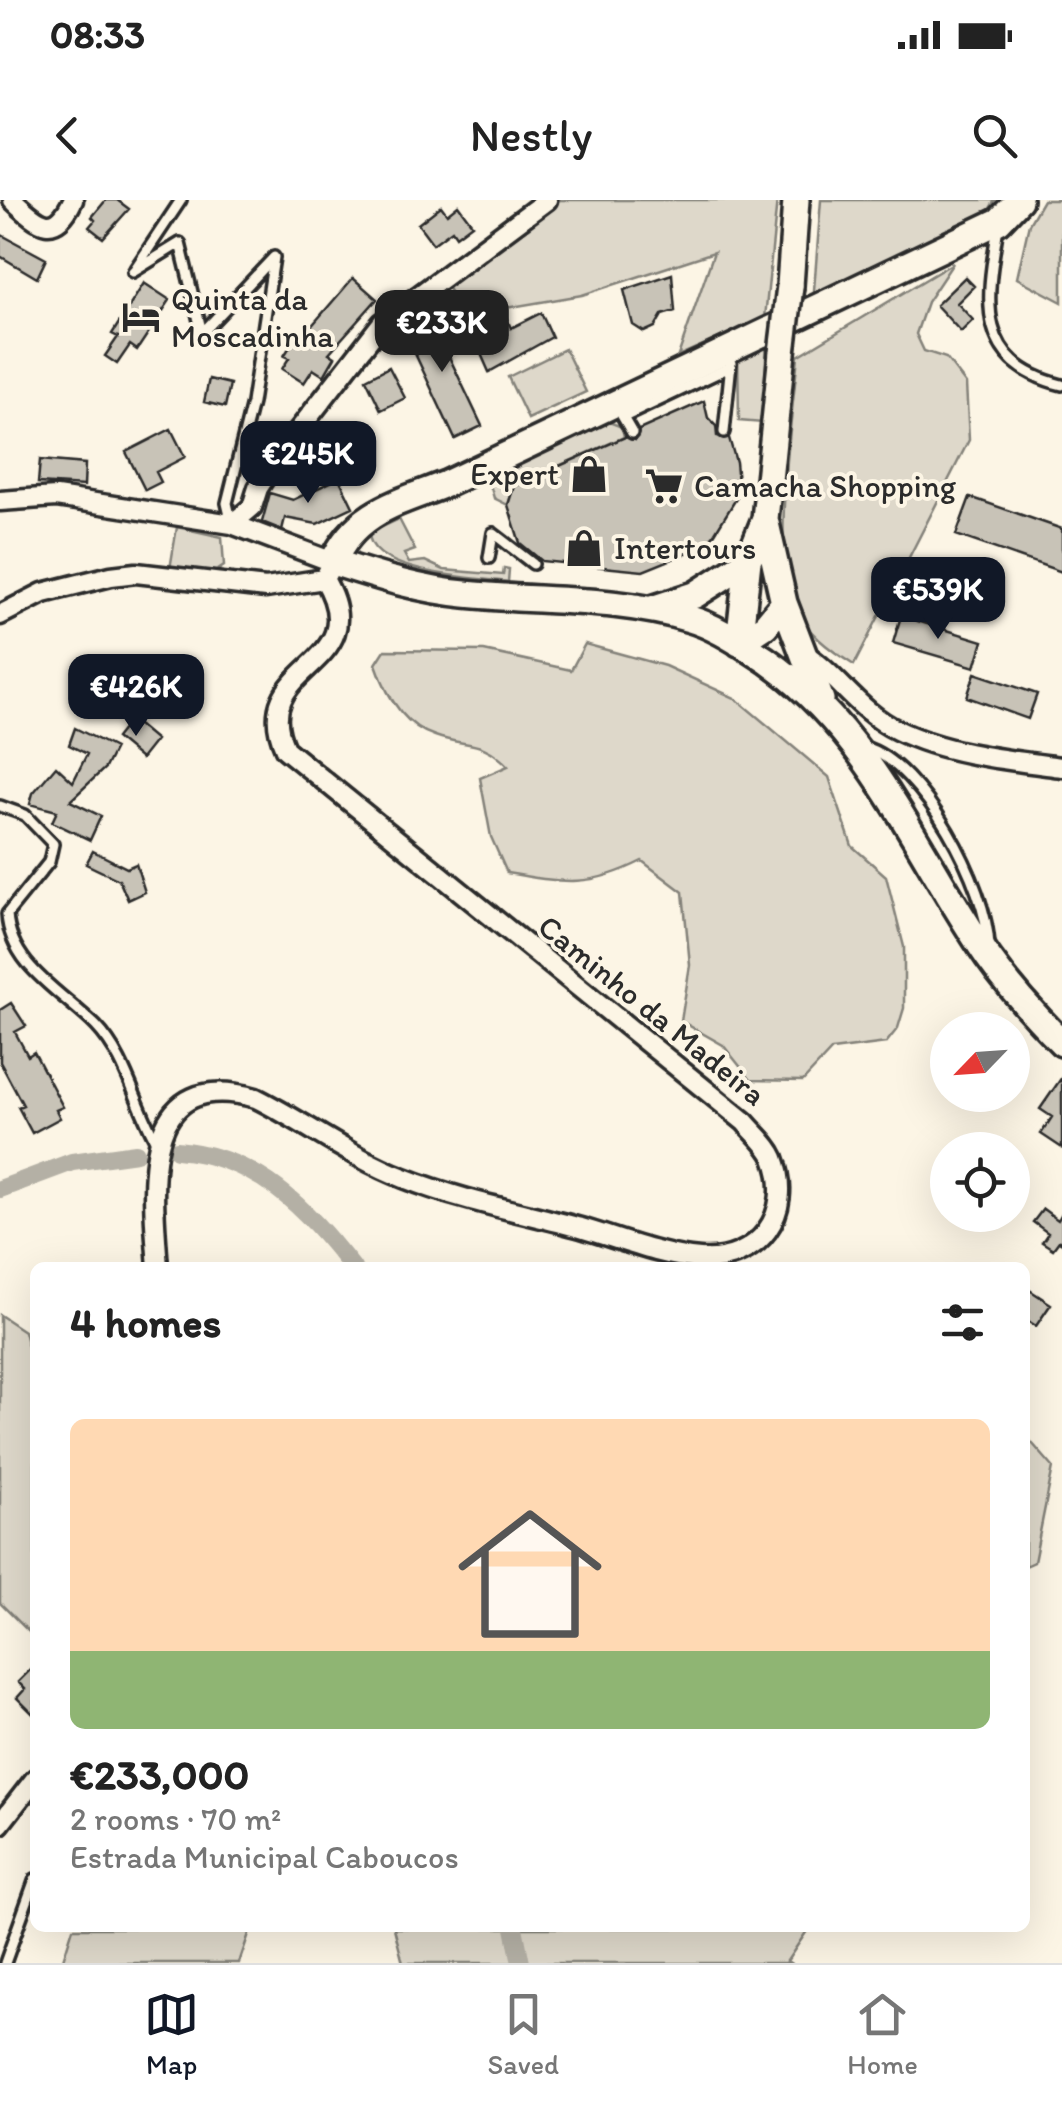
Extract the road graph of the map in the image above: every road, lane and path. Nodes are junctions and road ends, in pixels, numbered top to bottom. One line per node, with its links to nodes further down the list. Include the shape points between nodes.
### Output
1 (13, 200): 2 (street, via 34,220 53,225)
2 (74, 200)
3 (180, 200): 15 (lane, via 133,272 180,243 202,333 274,257 252,403 227,503)
4 (547, 200): 15 (street, via 382,323 280,454 252,507)
5 (796, 200): 14 (main road, bridge)
6 (1018, 200): 7 (main road)
7 (999, 221): 8 (main road); 9 (lane, via 988,285 997,342 1024,372)
8 (731, 356): 10 (main road); 11 (lane)
9 (1062, 385)
10 (618, 411): 12 (lane); 19 (main road, via 377,512 345,538)
11 (724, 432)
12 (632, 433)
13 (0, 501): 15 (street, via 86,500)
14 (766, 519): 17 (main road); 20 (main road)
15 (232, 524): 19 (street)
16 (489, 558): 18 (lane, via 493,533)
17 (748, 562): 20 (main road); 21 (main road, via 695,594); 23 (main road)
18 (533, 564)
19 (328, 570): 21 (main road, via 467,595); 22 (street, via 266,588 111,576 43,593); 29 (street, Caminho da Madeira, via 335,636 278,699 275,717 285,749 745,1122 774,1157 780,1184 776,1213 744,1254 683,1257 401,1177 291,1115 234,1092 184,1103)
20 (781, 594): 23 (main road, via 765,626); 24 (main road)
21 (652, 609): 23 (main road)
22 (0, 615)
23 (739, 642): 25 (main road)
24 (802, 652): 25 (main road); 26 (street, via 896,730 965,752)
25 (822, 705): 28 (main road, via 856,744 989,958)
26 (1062, 767)
27 (0, 806): 29 (lane, via 25,815 54,844 49,862 7,914 8,935 24,961 99,1029 124,1067)
28 (1062, 1043)
29 (157, 1143): 30 (street)
30 (158, 1262)
31 (30, 1785): 32 (street)
32 (0, 1824)
33 (30, 1893): 34 (lane)
34 (5, 1963)

